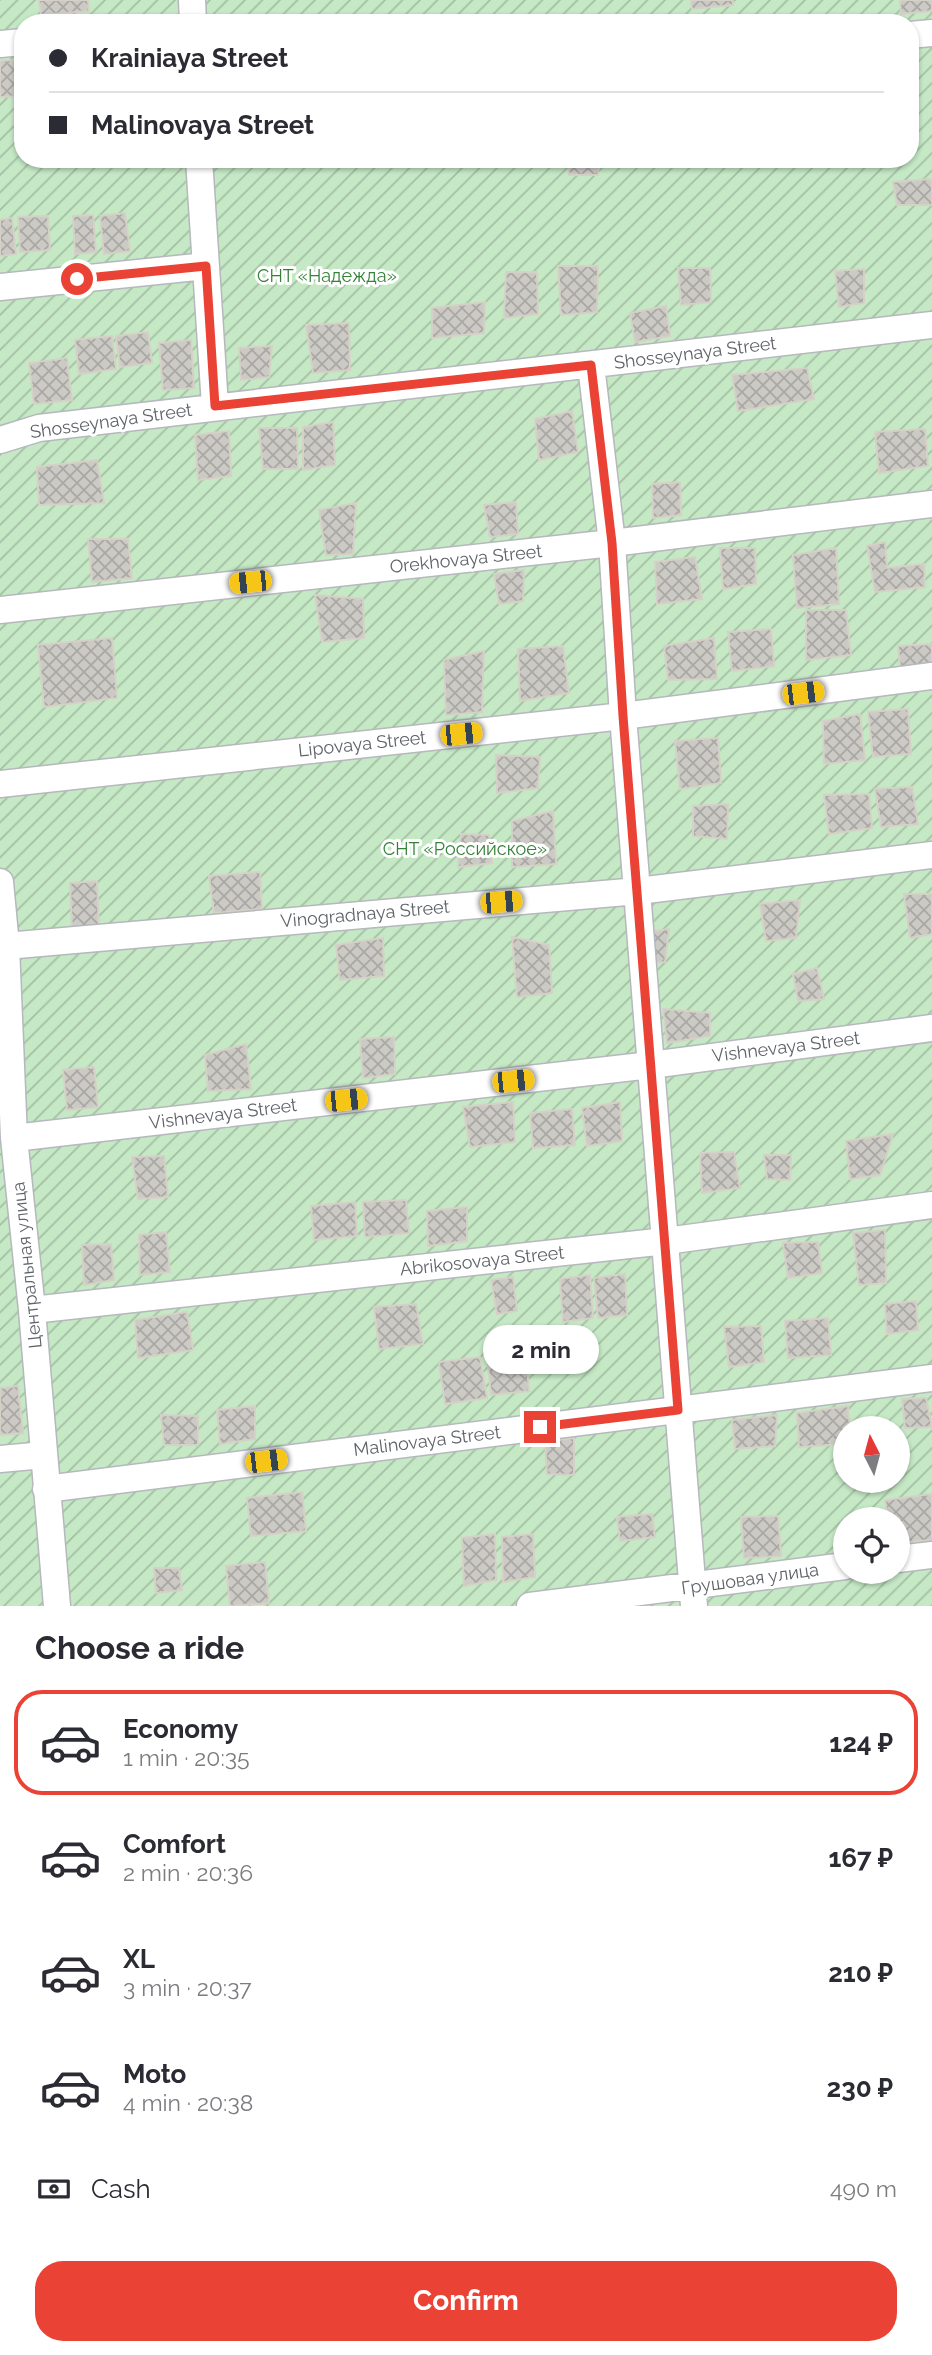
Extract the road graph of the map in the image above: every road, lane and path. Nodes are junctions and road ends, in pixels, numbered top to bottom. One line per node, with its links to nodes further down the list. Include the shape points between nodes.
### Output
1 (201, 168): 2 (street)
2 (206, 266): 3 (street); 6 (street)
3 (0, 287)
4 (932, 326): 5 (street, Shosseynaya Street)
5 (591, 365): 6 (street, Shosseynaya Street); 9 (street)
6 (215, 406): 7 (street, Shosseynaya Street, via 39,428)
7 (0, 440)
8 (932, 504): 9 (street, Orekhovaya Street)
9 (612, 543): 10 (street, Orekhovaya Street); 12 (street)
10 (0, 610)
11 (932, 676): 12 (street, Lipovaya Street)
12 (623, 716): 13 (street, Lipovaya Street); 16 (street)
13 (0, 784)
14 (932, 855): 16 (street, Vinogradnaya Street)
15 (0, 882): 17 (street, Центральная улица)
16 (638, 891): 17 (street, Vinogradnaya Street); 19 (street)
17 (6, 946): 20 (street, Центральная улица)
18 (932, 1028): 19 (street, Vishnevaya Street)
19 (651, 1065): 21 (street, Vishnevaya Street); 23 (street)
20 (6, 1105): 21 (street, Центральная улица)
21 (14, 1138): 24 (street, Центральная улица)
22 (932, 1205): 23 (street, Abrikosovaya Street)
23 (666, 1241): 24 (street, Abrikosovaya Street); 26 (street)
24 (32, 1310): 27 (street, Центральная улица)
25 (932, 1378): 26 (street, Malinovaya Street)
26 (678, 1410): 29 (street, Malinovaya Street); 33 (street)
27 (44, 1455): 28 (street); 29 (street, Центральная улица)
28 (0, 1459)
29 (46, 1489): 34 (street, Центральная улица)
30 (932, 1555): 31 (street)
31 (910, 1558)
32 (833, 1568): 33 (street, Грушовая улица)
33 (693, 1596): 35 (street, Грушовая улица)
34 (57, 1606)
35 (530, 1606)

